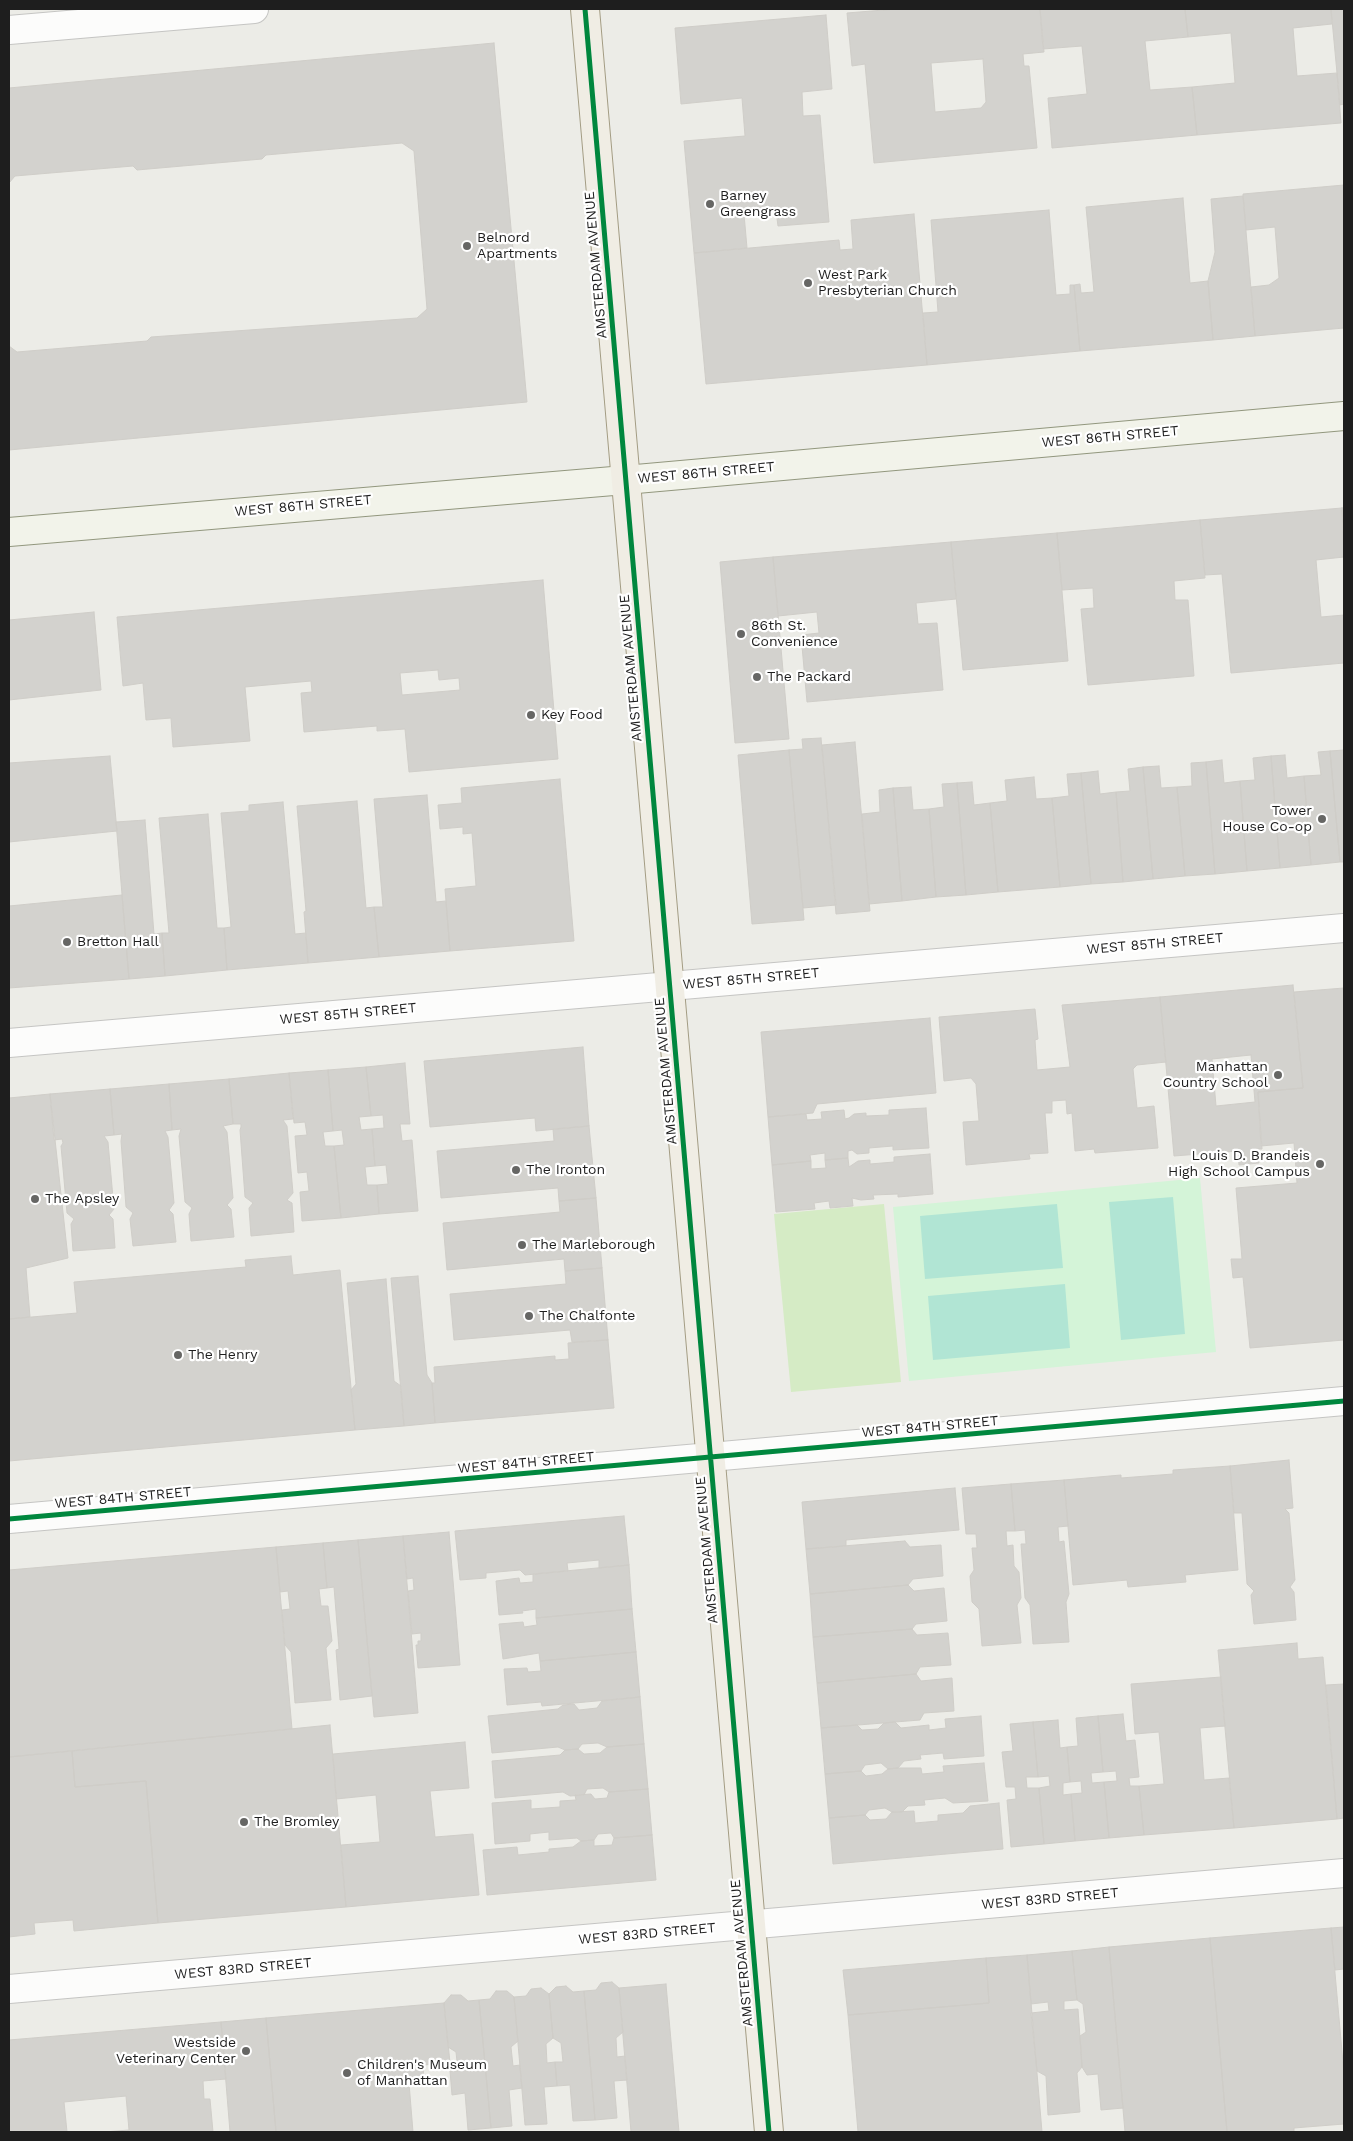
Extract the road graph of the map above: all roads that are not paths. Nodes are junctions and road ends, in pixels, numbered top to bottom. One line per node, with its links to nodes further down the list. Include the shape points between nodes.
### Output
1 (254, 9): 3 (street)
2 (585, 9): 5 (main road, AMSTERDAM AVENUE)
3 (9, 30)
4 (1344, 416): 5 (main road, WEST 86TH STREET)
5 (625, 480): 6 (main road, WEST 86TH STREET); 8 (main road, AMSTERDAM AVENUE)
6 (9, 532)
7 (1344, 928): 8 (street, WEST 85TH STREET)
8 (670, 986): 9 (street, WEST 85TH STREET); 11 (main road, AMSTERDAM AVENUE)
9 (9, 1044)
10 (1344, 1401): 11 (street, WEST 84TH STREET)
11 (711, 1458): 12 (street, WEST 84TH STREET); 14 (main road, AMSTERDAM AVENUE)
12 (9, 1519)
13 (1344, 1873): 14 (street, WEST 83RD STREET)
14 (751, 1925): 15 (street, WEST 83RD STREET); 16 (main road, AMSTERDAM AVENUE)
15 (9, 1989)
16 (769, 2132)

